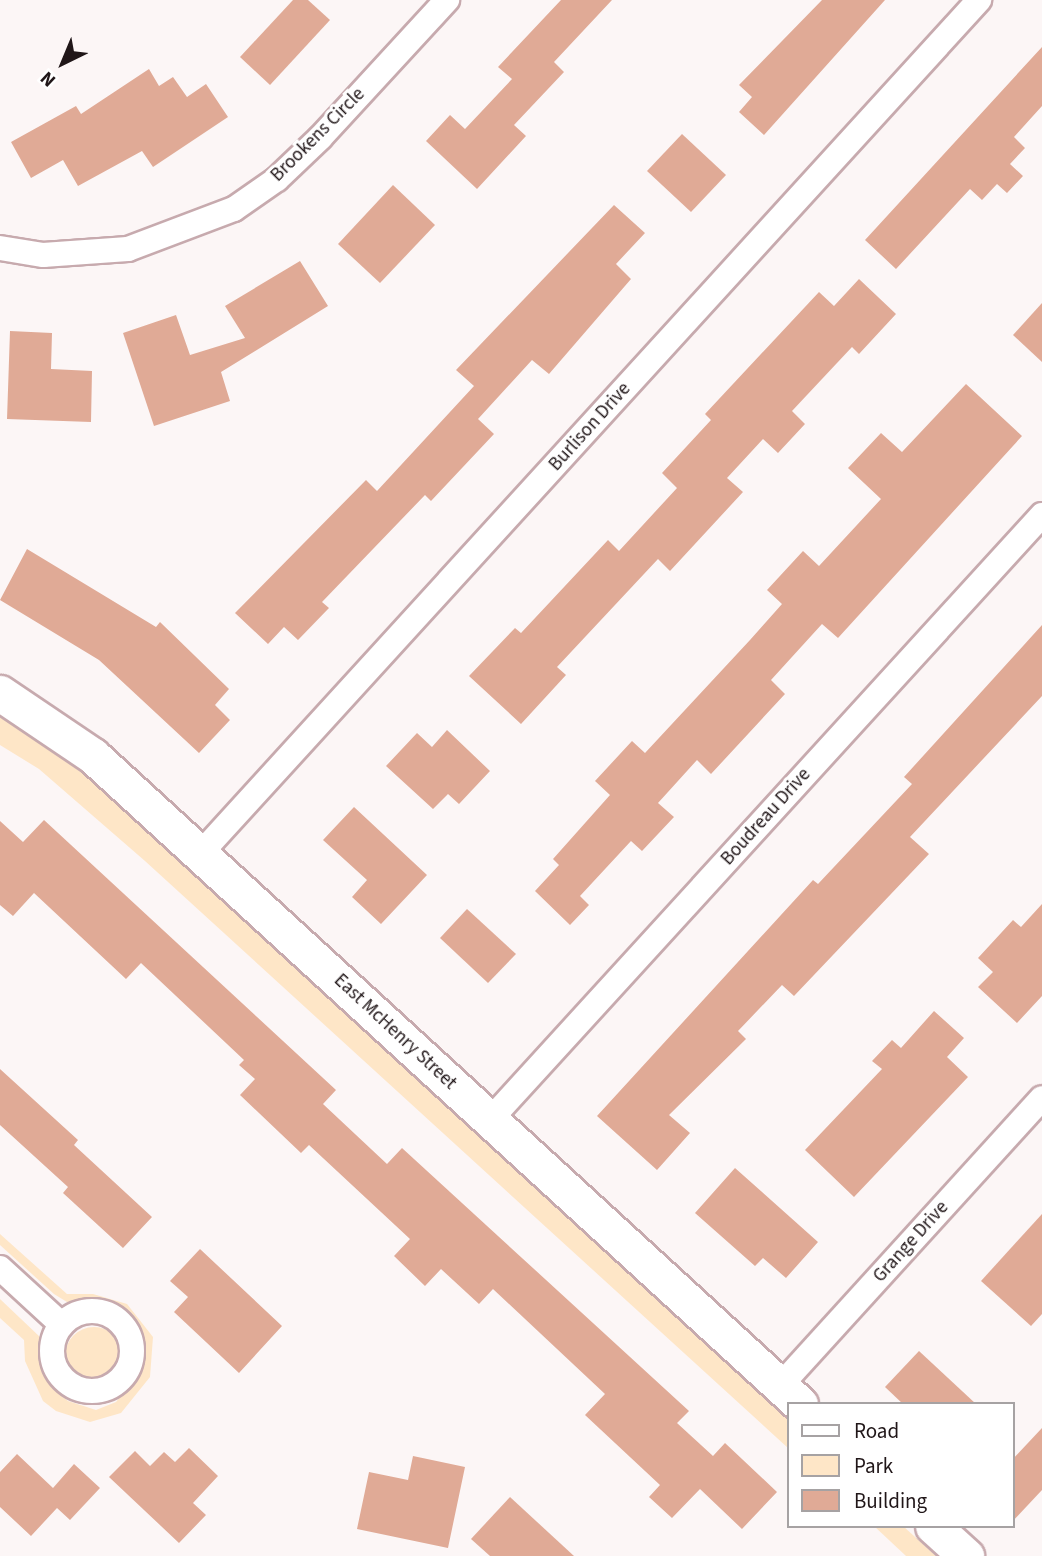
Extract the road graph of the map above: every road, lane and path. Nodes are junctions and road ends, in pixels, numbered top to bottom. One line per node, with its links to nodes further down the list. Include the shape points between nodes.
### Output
1 (447, 0): 3 (street, Brookens Circle, via 320,138 277,179 234,209 128,249 43,255)
2 (979, 0): 6 (street, Burlison Drive)
3 (0, 248)
4 (1042, 515): 8 (street, Boudreau Drive)
5 (0, 693): 6 (street, East McHenry Street, via 93,757)
6 (201, 853): 8 (street, East McHenry Street)
7 (1042, 1098): 11 (street, Grange Drive)
8 (490, 1120): 11 (street, East McHenry Street)
9 (0, 1268): 10 (street)
10 (61, 1324)
11 (790, 1395)
12 (935, 1528): 13 (street)
13 (966, 1556)

